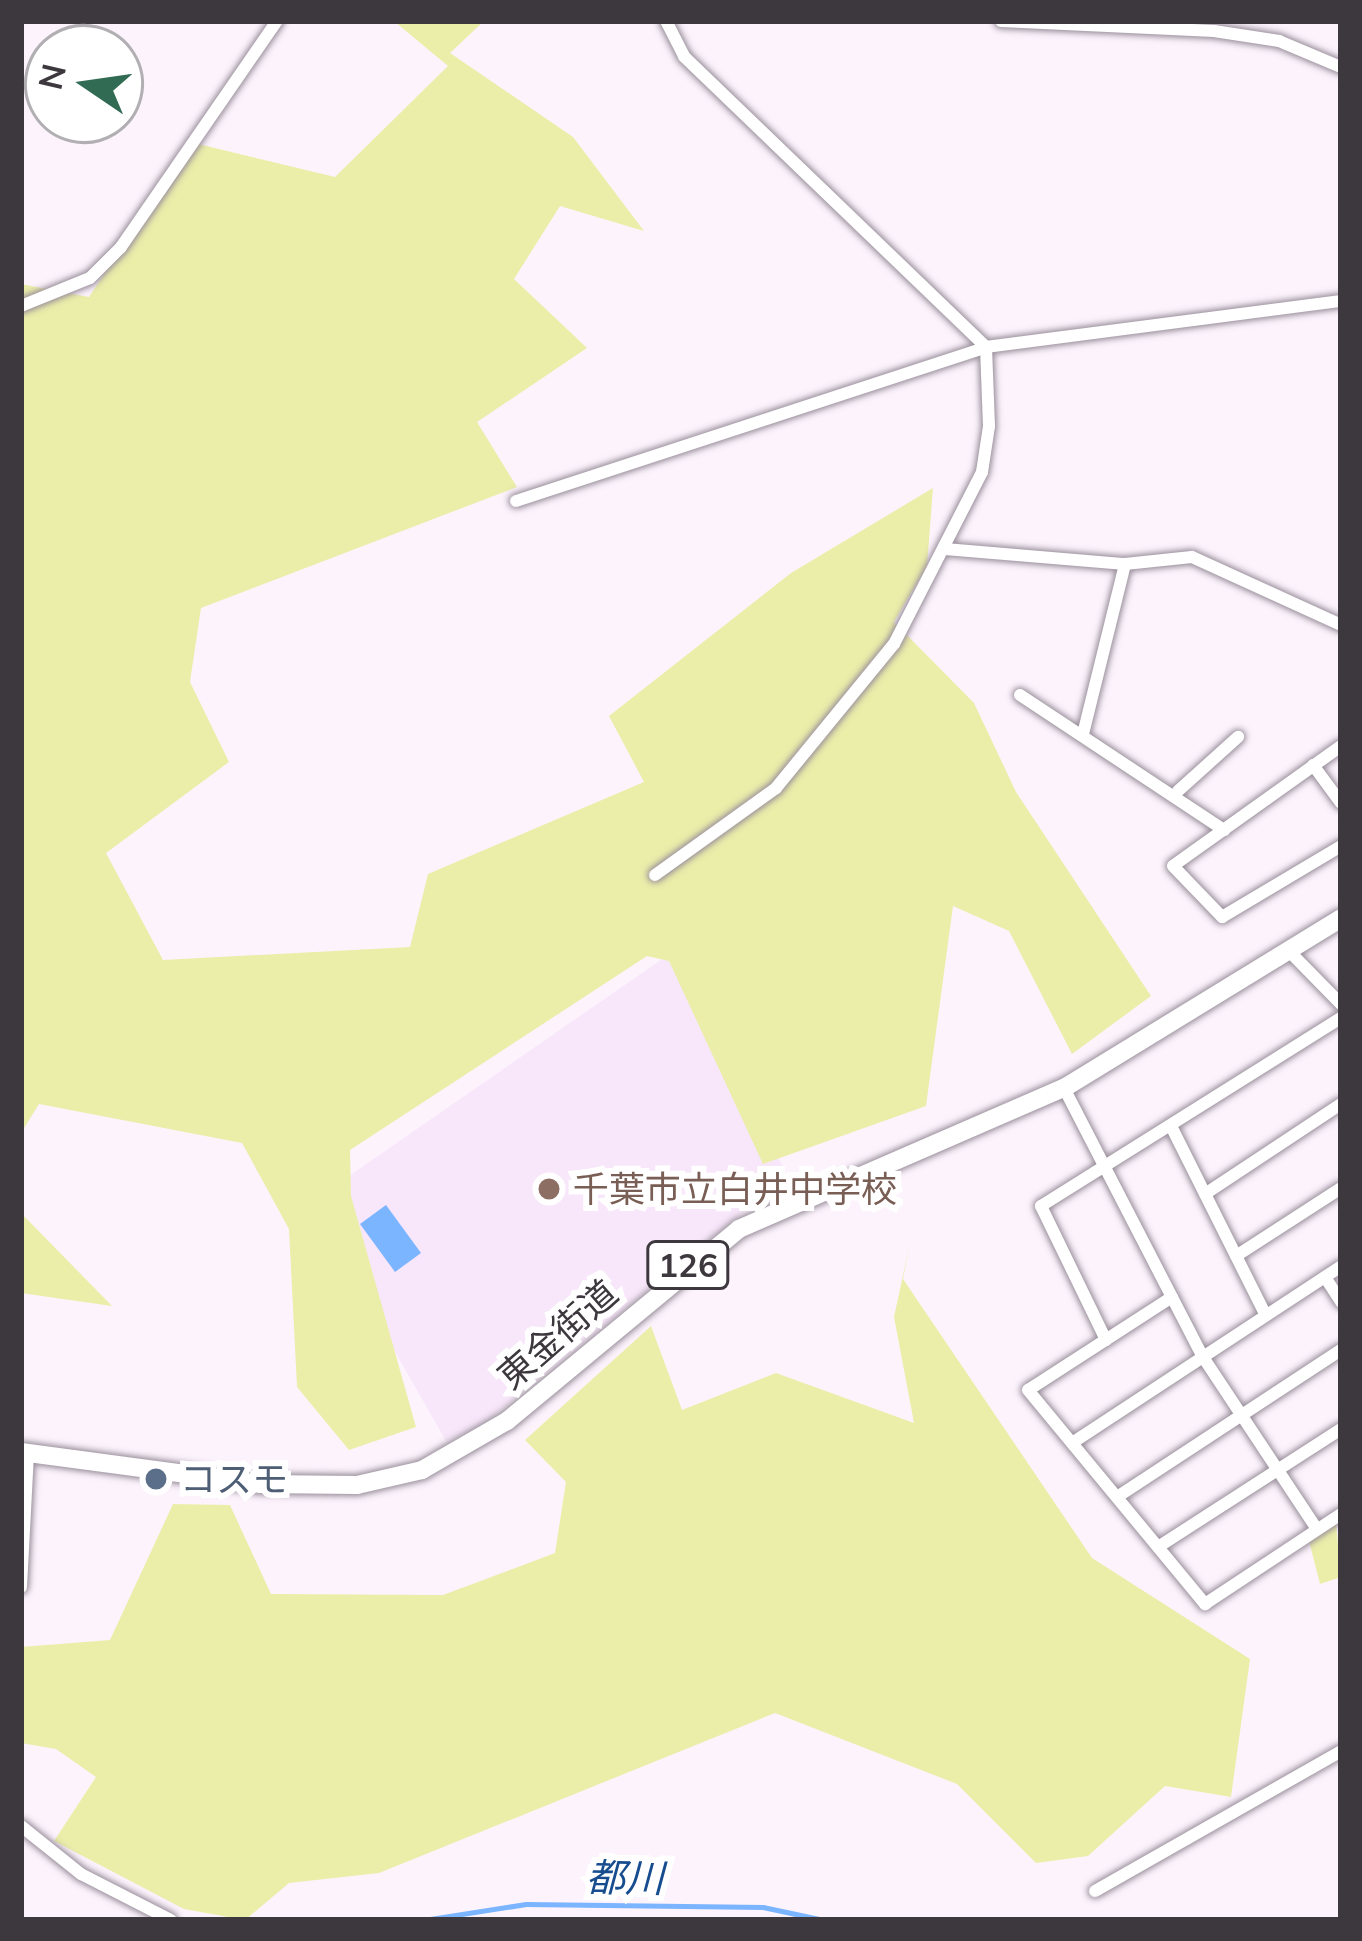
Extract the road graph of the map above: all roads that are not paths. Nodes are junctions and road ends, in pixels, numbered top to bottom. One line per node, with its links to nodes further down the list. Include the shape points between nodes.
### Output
1 (278, 21): 6 (street, via 121,248 90,278)
2 (667, 21): 7 (street, via 684,56)
3 (1001, 21): 4 (street, via 1279,40)
4 (1341, 67)
5 (1341, 301): 7 (street)
6 (21, 306)
7 (986, 347): 8 (street); 9 (street, via 982,472)
8 (516, 501)
9 (945, 549): 10 (street); 21 (street, via 894,644 776,788)
10 (1125, 564): 11 (street, via 1192,557); 13 (street)
11 (1341, 625)
12 (1020, 695): 13 (street)
13 (1084, 734): 17 (street)
14 (1238, 737): 17 (street)
15 (1341, 746): 16 (street)
16 (1313, 765): 18 (street); 19 (street)
17 (1178, 791): 19 (street)
18 (1341, 803)
19 (1224, 830): 20 (street, via 1173,866 1222,917)
20 (1341, 846)
21 (655, 874)
22 (1341, 919): 23 (highway, 東金街道 / 126)
23 (1290, 952): 24 (street); 26 (highway, 東金街道 / 126)
24 (1341, 1004)
25 (1341, 1018): 28 (street)
26 (1064, 1088): 29 (street); 44 (highway, 東金街道 / 126, via 739,1229 507,1421 422,1470 296,1486)
27 (1341, 1104): 31 (street)
28 (1172, 1128): 29 (street); 31 (street)
29 (1106, 1169): 35 (street); 38 (street, via 1041,1206)
30 (1341, 1188): 32 (street)
31 (1205, 1195): 32 (street)
32 (1236, 1256): 37 (street)
33 (1341, 1266): 34 (street)
34 (1325, 1276): 36 (street); 37 (street)
35 (1172, 1297): 38 (street); 40 (street)
36 (1341, 1302)
37 (1264, 1314): 40 (street)
38 (1106, 1340): 43 (street, via 1028,1390)
39 (1341, 1350): 41 (street)
40 (1203, 1357): 41 (street); 43 (street)
41 (1241, 1414): 45 (street); 46 (street)
42 (1341, 1429): 45 (street)
43 (1072, 1443): 46 (street)
44 (24, 1461): 49 (street)
45 (1278, 1469): 48 (street); 50 (street)
46 (1117, 1497): 50 (street)
47 (1341, 1514): 48 (street)
48 (1318, 1528): 50 (street, via 1205,1604)
49 (24, 1534): 51 (street)
50 (1158, 1547)
51 (21, 1587)
52 (1341, 1750): 54 (street)
53 (21, 1826): 55 (street, via 81,1874)
54 (1095, 1891)
55 (171, 1920)

